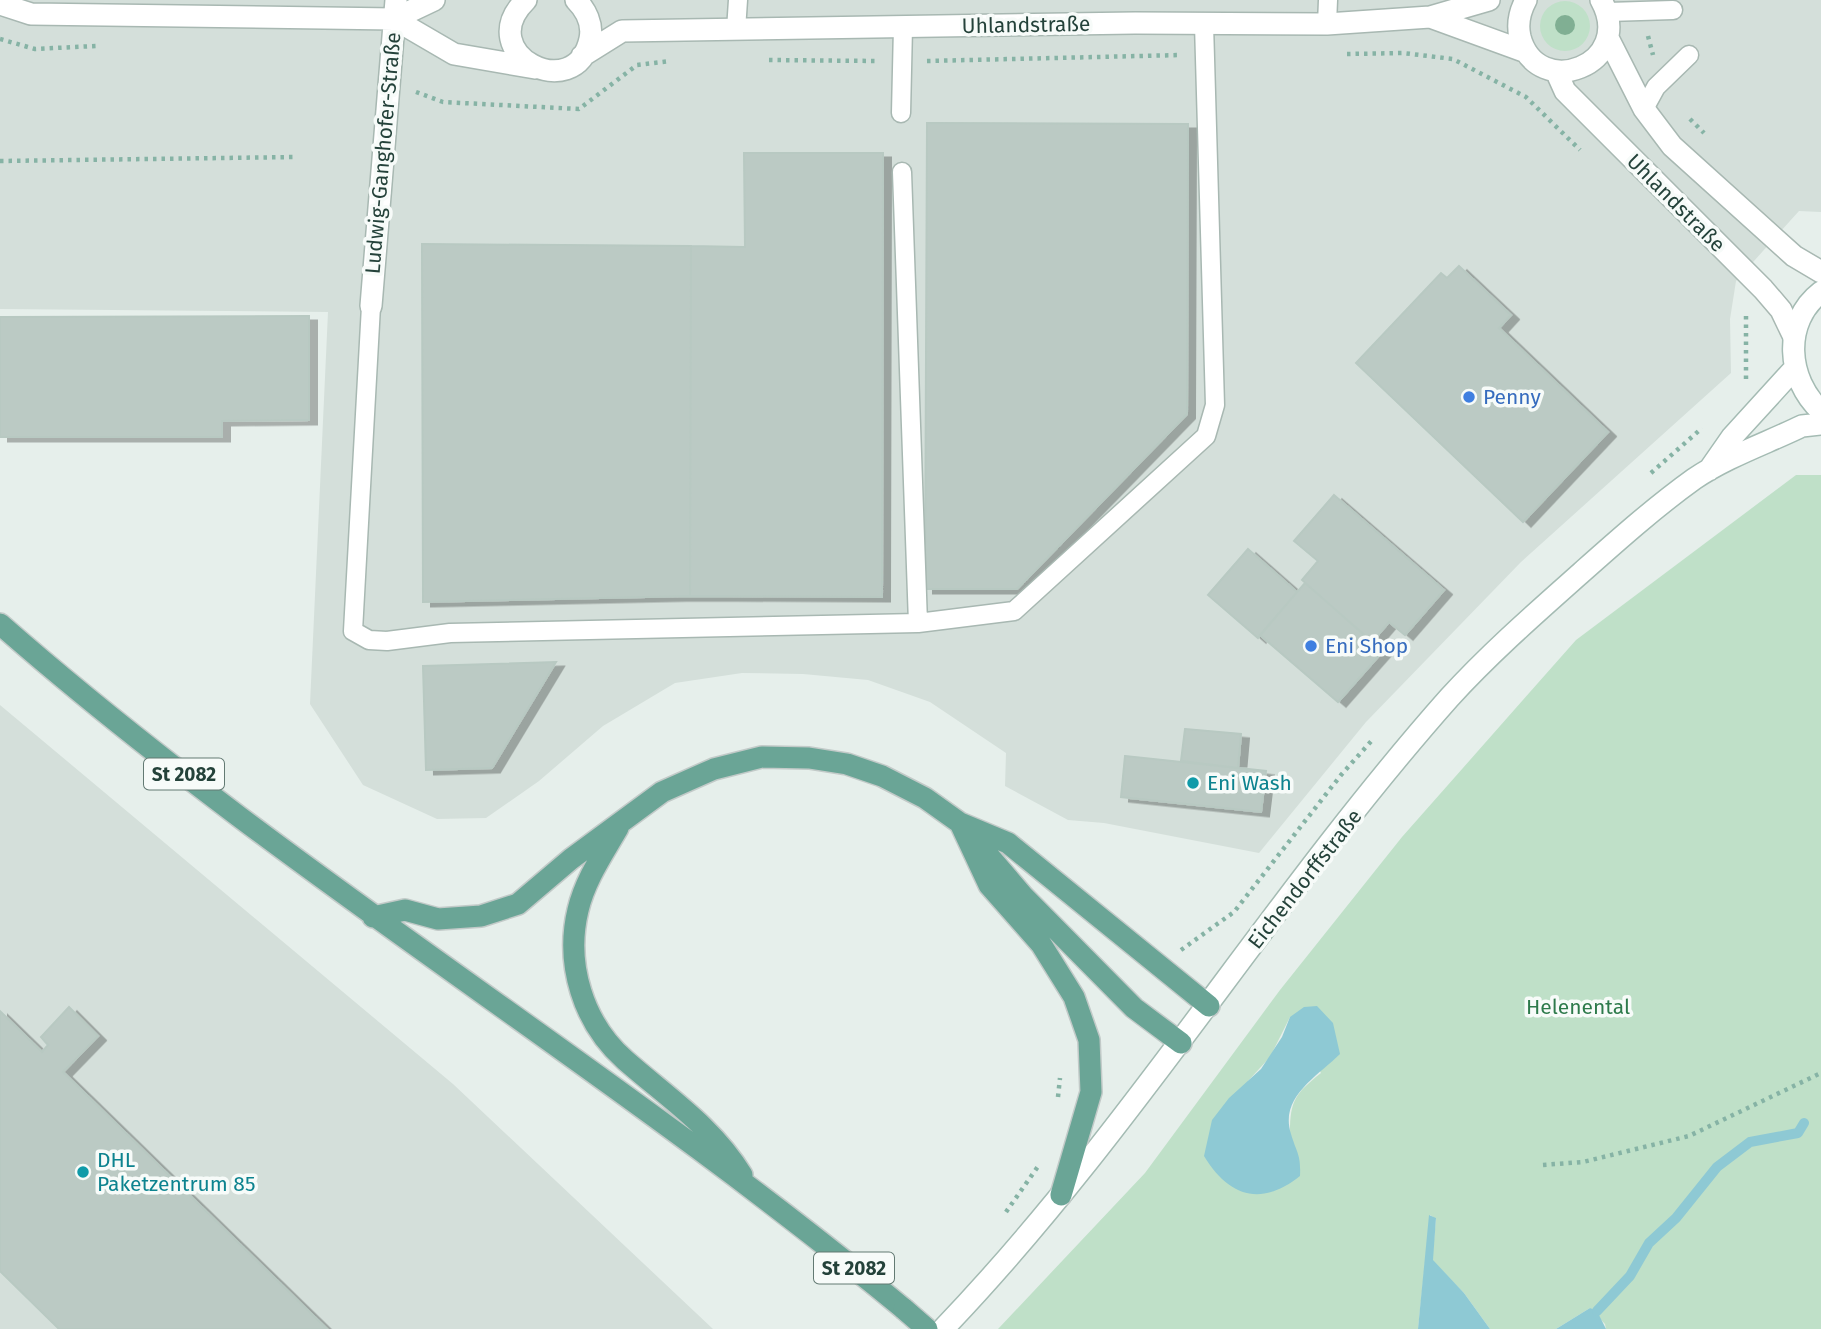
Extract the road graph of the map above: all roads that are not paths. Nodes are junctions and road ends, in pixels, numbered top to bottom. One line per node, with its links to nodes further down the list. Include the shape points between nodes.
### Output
1 (435, 0): 10 (street)
2 (526, 0): 22 (street, via 513,18 512,38 520,57)
3 (738, 0): 16 (lane)
4 (1328, 0): 14 (lane)
5 (1489, 0): 12 (street, Uhlandstraße)
6 (1526, 0): 19 (street, via 1519,22)
7 (577, 1): 17 (street); 21 (street, via 591,28)
8 (0, 4): 10 (street, via 31,14)
9 (1605, 6): 11 (lane); 18 (street, Uhlandstraße)
10 (395, 10): 22 (street, via 454,54); 29 (street, Ludwig-Ganghofer-Straße)
11 (1673, 10)
12 (1430, 17): 14 (street, Uhlandstraße); 19 (street, Uhlandstraße)
13 (1203, 24): 14 (street, Uhlandstraße); 15 (street, Uhlandstraße); 35 (lane, via 1214,405 1206,436 1014,611)
14 (1327, 24)
15 (903, 27): 16 (street, Uhlandstraße); 25 (lane)
16 (736, 30): 17 (street, Uhlandstraße)
17 (622, 31): 21 (street)
18 (1608, 38): 23 (street, via 1588,65); 24 (street, Uhlandstraße)
19 (1526, 52): 23 (street, Uhlandstraße)
20 (1689, 55): 24 (lane, via 1656,87)
21 (582, 56): 22 (street, via 562,70)
22 (537, 69)
23 (1556, 71): 30 (street, Uhlandstraße, via 1565,91 1763,289 1781,310)
24 (1644, 109): 27 (street, Uhlandstraße, via 1672,146 1794,256)
25 (901, 113)
26 (902, 172): 35 (lane)
27 (1821, 272)
28 (1821, 292): 30 (street, via 1802,314)
29 (371, 306): 35 (lane, via 353,631 369,640 387,641 450,633)
30 (1794, 337): 31 (street)
31 (1794, 369): 32 (street); 34 (street, Eichendorffstraße, via 1732,437)
32 (1821, 411)
33 (1821, 424): 34 (street, Eichendorffstraße, via 1802,426)
34 (1709, 470): 40 (street, Eichendorffstraße, via 1611,547 1450,697)
35 (918, 623)
36 (0, 624): 39 (main road, St 2082, via 109,716)
37 (623, 820): 38 (main road, via 662,792 714,769 762,757 809,758 859,768 925,798); 39 (main road, via 517,904 481,916 438,919 405,911); 42 (main road, via 592,873 578,909 572,950 579,986 595,1025 623,1058 725,1146)
38 (960, 823): 40 (main road, via 1008,843); 41 (main road, via 1024,897 1134,1008); 43 (main road, via 989,885 1041,944 1073,997 1088,1040 1091,1092)
39 (373, 916): 42 (main road, St 2082)
40 (1209, 1006): 41 (street, Eichendorffstraße)
41 (1181, 1043): 43 (street, Eichendorffstraße)
42 (749, 1185): 44 (main road, St 2082, bridge)
43 (1061, 1195): 45 (street, Eichendorffstraße)
44 (928, 1329)
45 (943, 1329)

